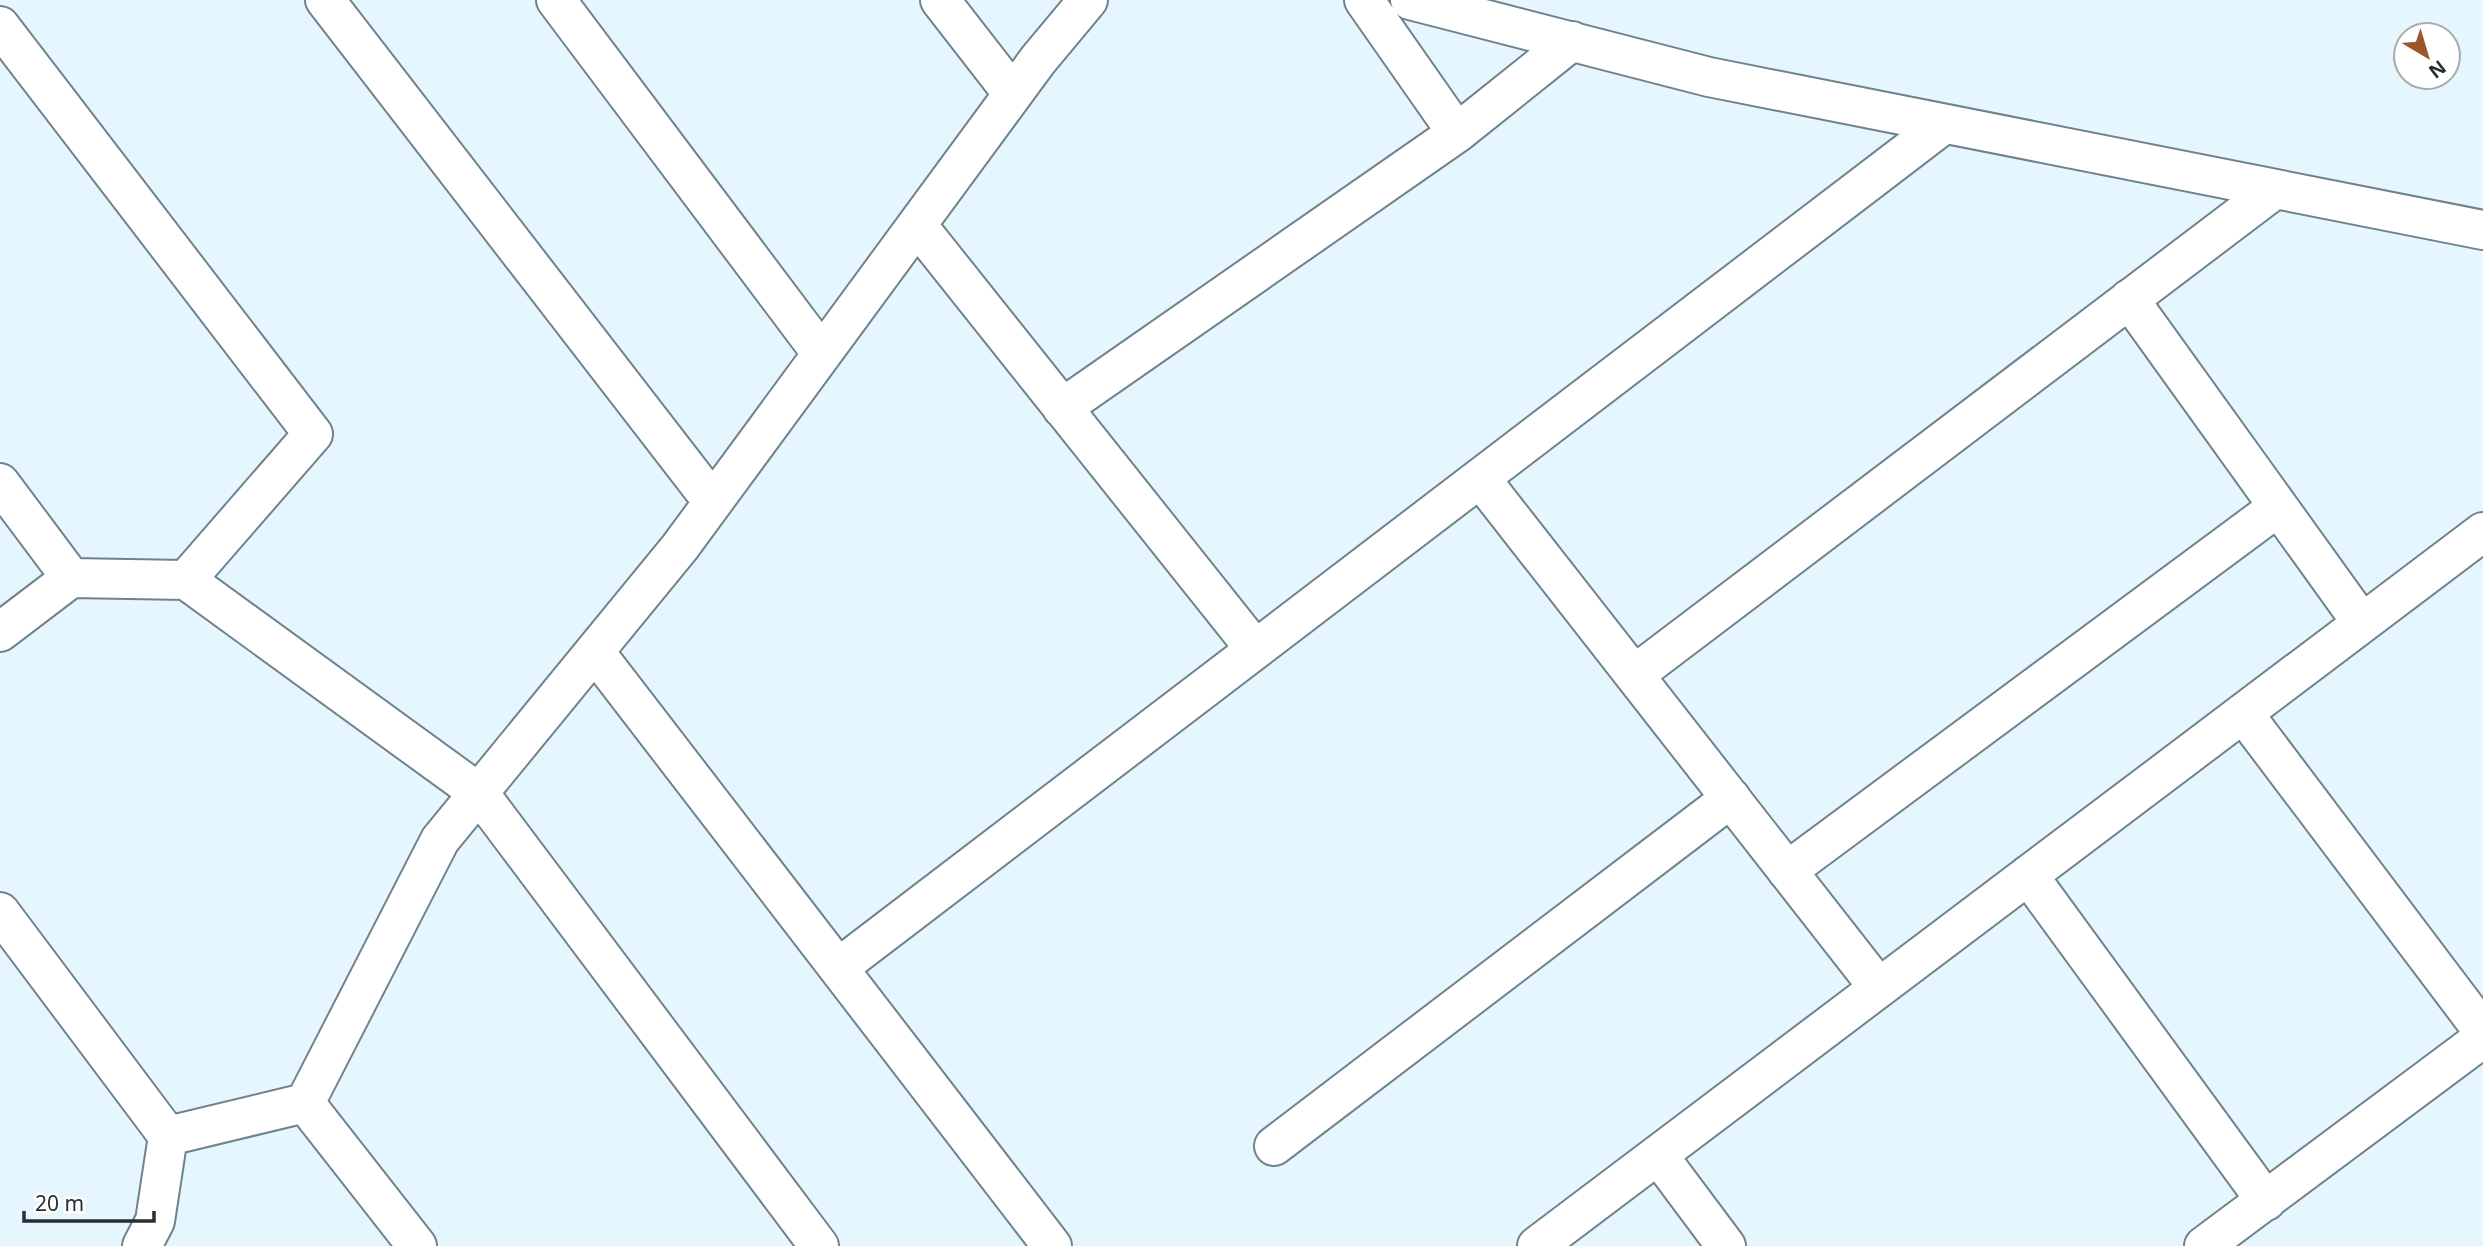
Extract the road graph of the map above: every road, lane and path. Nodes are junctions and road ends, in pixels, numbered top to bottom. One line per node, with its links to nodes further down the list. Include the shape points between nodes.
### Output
1 (325, 0): 20 (street)
2 (556, 0): 16 (street)
3 (940, 0): 9 (street)
4 (1088, 0): 9 (street)
5 (1364, 0): 11 (street)
6 (1410, 0): 8 (street)
7 (0, 26): 24 (street, via 313,433)
8 (1572, 41): 10 (street, via 1709,77); 11 (street)
9 (1013, 94): 13 (street)
10 (1944, 124): 12 (street); 18 (street)
11 (1457, 133): 17 (street)
12 (2275, 189): 14 (street); 15 (street)
13 (917, 225): 16 (street); 17 (street)
14 (2483, 230)
15 (2129, 299): 21 (street); 29 (street)
16 (822, 354): 20 (street)
17 (1062, 408): 27 (street)
18 (1480, 478): 27 (street); 29 (street)
19 (0, 483): 23 (street)
20 (713, 502): 28 (street)
21 (2278, 507): 25 (street); 33 (street)
22 (2483, 531): 25 (street)
23 (71, 578): 24 (street); 26 (street)
24 (186, 580): 31 (street)
25 (2362, 623): 30 (street)
26 (0, 632)
27 (1255, 649): 36 (street)
28 (595, 652): 31 (street); 36 (street)
29 (1634, 675): 32 (street)
30 (2243, 713): 34 (street); 38 (street)
31 (479, 793): 40 (street, via 440,840); 47 (street)
32 (1731, 798): 33 (street); 42 (street)
33 (1787, 871): 37 (street)
34 (2028, 875): 37 (street); 44 (street)
35 (0, 912): 41 (street)
36 (838, 968): 48 (street)
37 (1879, 988): 43 (street)
38 (2483, 1031)
39 (2483, 1038): 44 (street)
40 (305, 1103): 41 (street); 46 (street)
41 (168, 1136): 45 (street, via 155,1221)
42 (1274, 1146)
43 (1658, 1155): 49 (street); 50 (street)
44 (2266, 1201): 51 (street)
45 (142, 1246)
46 (417, 1246)
47 (819, 1246)
48 (1052, 1246)
49 (1537, 1246)
50 (1726, 1246)
51 (2204, 1246)

